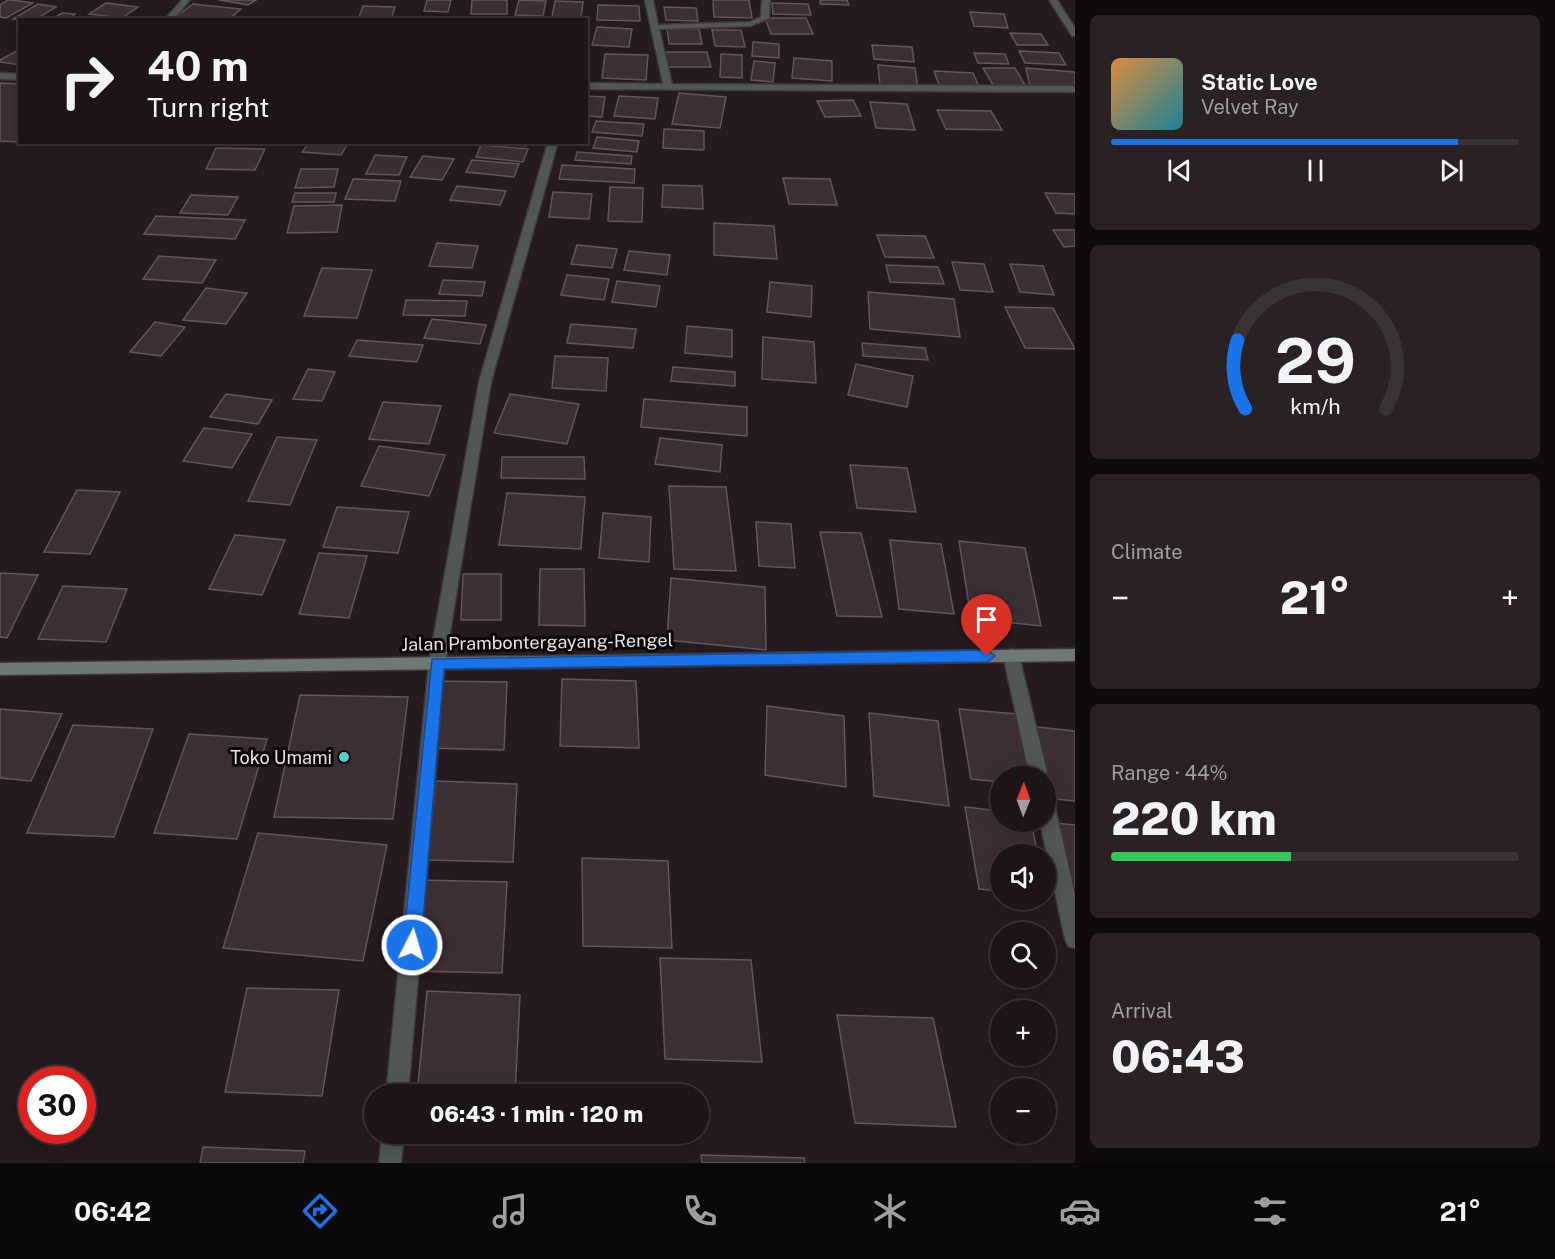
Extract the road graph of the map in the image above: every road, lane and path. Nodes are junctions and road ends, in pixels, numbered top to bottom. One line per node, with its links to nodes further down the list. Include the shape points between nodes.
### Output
1 (186, 0): 6 (street)
2 (642, 0): 3 (street)
3 (649, 0): 7 (street)
4 (766, 0): 7 (street, via 765,18 751,24)
5 (1053, 0): 8 (street)
6 (170, 18)
7 (656, 27): 12 (street)
8 (1075, 34)
9 (0, 76): 10 (street)
10 (18, 77)
11 (588, 86): 12 (street)
12 (668, 87): 13 (street)
13 (1075, 89)
14 (552, 144): 17 (street, via 485,382)
15 (1011, 655): 16 (street, Jalan Prambontergayang-Rengel); 17 (street, Jalan Prambontergayang-Rengel); 19 (street)
16 (1075, 655)
17 (437, 663): 18 (street, Jalan Prambontergayang-Rengel); 22 (street)
18 (0, 669)
19 (1036, 766)
20 (1051, 832): 21 (street)
21 (1075, 939)
22 (398, 1084)
23 (392, 1144): 24 (street)
24 (390, 1163)

